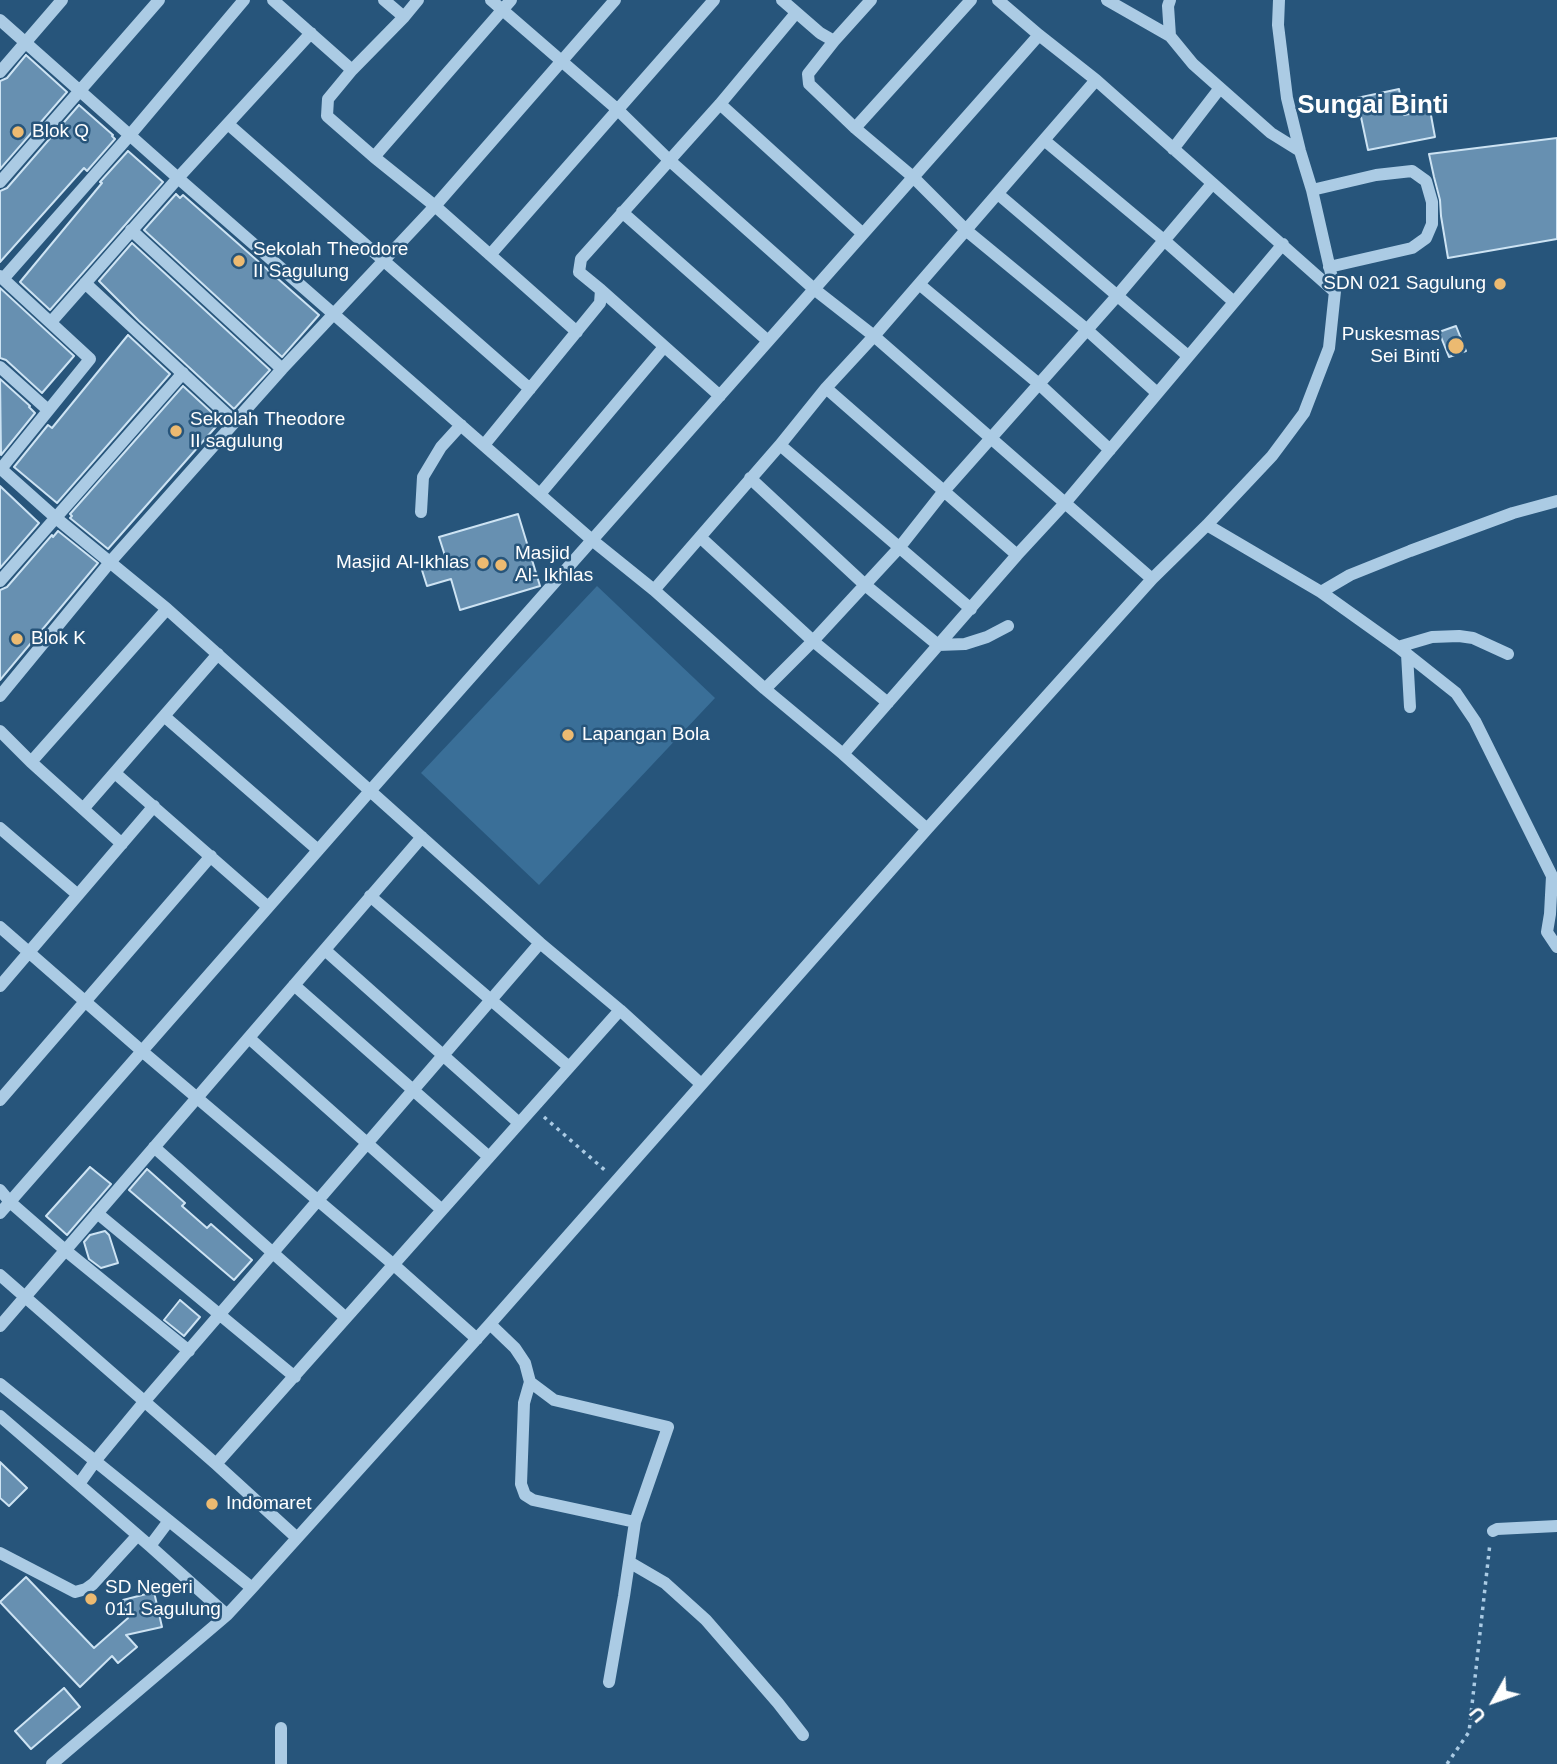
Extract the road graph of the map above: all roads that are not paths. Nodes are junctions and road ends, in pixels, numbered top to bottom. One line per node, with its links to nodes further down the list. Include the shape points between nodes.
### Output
1 (62, 0): 26 (street)
2 (159, 0): 32 (street)
3 (244, 0): 37 (street)
4 (272, 0): 22 (street)
5 (384, 0): 20 (street)
6 (418, 0): 20 (street)
7 (491, 0): 18 (street)
8 (511, 0): 18 (street)
9 (615, 0): 27 (street)
10 (714, 0): 34 (street)
11 (782, 0): 19 (street)
12 (871, 0): 25 (street)
13 (971, 0): 36 (street)
14 (998, 0): 23 (street)
15 (1107, 0): 24 (street)
16 (1170, 0): 24 (street)
17 (1279, 0): 40 (street, via 1286,85)
18 (502, 10): 27 (street); 41 (street)
19 (796, 13): 25 (street); 33 (street)
20 (404, 17): 28 (street)
21 (0, 20): 26 (street)
22 (311, 33): 28 (street); 35 (street)
23 (1038, 35): 30 (street); 43 (street)
24 (1170, 36): 31 (street)
25 (834, 41): 36 (street, via 808,74 809,84)
26 (26, 42): 29 (street); 32 (street)
27 (563, 61): 34 (street); 49 (street)
28 (352, 70): 41 (street, via 328,99 327,116)
29 (0, 72)
30 (1096, 80): 38 (street); 39 (street)
31 (1220, 88): 39 (street); 40 (street, via 1271,133)
32 (80, 91): 37 (street); 45 (street)
33 (720, 104): 42 (street); 53 (street)
34 (618, 110): 42 (street); 56 (street)
35 (228, 124): 44 (street); 57 (street)
36 (855, 128): 43 (street)
37 (130, 135): 44 (street); 59 (street)
38 (1044, 140): 48 (street); 54 (street)
39 (1173, 149): 46 (street)
40 (1300, 151): 47 (street)
41 (374, 157): 49 (street)
42 (669, 160): 50 (street); 62 (street)
43 (913, 177): 52 (street); 53 (street)
44 (178, 178): 51 (street); 67 (street)
45 (0, 183)
46 (1212, 184): 54 (street); 55 (street)
47 (1312, 190): 58 (street); 58 (street, via 1412,171 1426,181 1432,202 1432,224 1426,238 1412,248)
48 (998, 194): 52 (street); 65 (street)
49 (435, 206): 56 (street); 57 (street)
50 (622, 212): 63 (street, via 581,259 579,272); 72 (street)
51 (131, 230): 60 (street); 76 (street)
52 (967, 230): 61 (street); 69 (street)
53 (863, 234): 62 (street)
54 (1165, 241): 65 (street); 66 (street)
55 (1283, 244): 64 (street); 66 (street)
56 (490, 255): 70 (street)
57 (384, 260): 67 (street); 80 (street)
58 (1329, 267): 64 (street)
59 (2, 278): 68 (street)
60 (85, 283): 68 (street); 77 (street)
61 (919, 284): 71 (street); 78 (street)
62 (814, 289): 71 (street); 72 (street)
63 (601, 290): 70 (street, via 600,303); 73 (street)
64 (1335, 291): 98 (street, via 1329,348 1304,413 1272,456)
65 (1117, 296): 69 (street); 74 (street)
66 (1234, 302): 74 (street)
67 (334, 313): 76 (street); 85 (street)
68 (51, 322): 83 (street, via 90,359)
69 (1086, 330): 78 (street); 81 (street)
70 (577, 332): 80 (street)
71 (874, 336): 79 (street); 86 (street)
72 (768, 341): 82 (street)
73 (664, 346): 82 (street); 93 (street)
74 (1188, 356): 81 (street)
75 (0, 368): 83 (street)
76 (282, 369): 84 (street)
77 (183, 373): 84 (street); 97 (street)
78 (1040, 384): 86 (street); 89 (street)
79 (826, 388): 87 (street); 92 (street)
80 (530, 389): 88 (street)
81 (1157, 393): 89 (street)
82 (720, 396): 100 (street)
83 (48, 410): 90 (street)
84 (235, 422): 103 (street)
85 (461, 425): 88 (street); 96 (street, via 440,447 423,477)
86 (991, 438): 92 (street); 95 (street)
87 (780, 445): 91 (street); 101 (street)
88 (484, 446): 93 (street)
89 (1110, 450): 95 (street)
90 (0, 469): 97 (street)
91 (750, 478): 99 (street); 106 (street)
92 (944, 491): 101 (street); 102 (street)
93 (540, 494): 100 (street)
94 (1557, 501): 108 (street, via 1410,551)
95 (1066, 502): 102 (street); 104 (street)
96 (421, 512)
97 (57, 518): 103 (street); 105 (street)
98 (1207, 524): 104 (street); 108 (street)
99 (700, 537): 107 (street); 112 (street)
100 (592, 540): 107 (street); 126 (street)
101 (899, 548): 106 (street); 110 (street)
102 (1017, 555): 110 (street)
103 (111, 561): 109 (street); 118 (street)
104 (1152, 579): 130 (street)
105 (0, 581)
106 (864, 584): 112 (street); 113 (street)
107 (654, 590): 117 (street)
108 (1321, 592): 114 (street)
109 (167, 609): 115 (street); 124 (street)
110 (971, 609): 113 (street)
111 (1008, 626): 113 (street, via 965,644)
112 (813, 641): 117 (street); 119 (street)
113 (938, 645): 119 (street)
114 (1402, 651): 116 (street, via 1432,637 1459,636); 120 (street); 135 (street, via 1455,693 1475,721)
115 (218, 654): 121 (street); 126 (street)
116 (1508, 654)
117 (765, 689): 123 (street)
118 (0, 696)
119 (888, 703): 123 (street)
120 (1410, 707)
121 (164, 716): 125 (street); 133 (street)
122 (0, 731): 124 (street)
123 (843, 754): 130 (street)
124 (31, 762): 128 (street)
125 (115, 773): 127 (street); 128 (street)
126 (370, 791): 131 (street); 133 (street)
127 (154, 806): 132 (street); 134 (street)
128 (83, 809): 132 (street)
129 (0, 828): 136 (street)
130 (927, 830): 153 (street)
131 (422, 837): 137 (street); 140 (street)
132 (122, 844): 136 (street)
133 (318, 850): 138 (street)
134 (211, 856): 138 (street); 146 (street)
135 (1554, 872): 141 (street, via 1547,932)
136 (78, 895): 143 (street)
137 (370, 897): 142 (street); 147 (street)
138 (268, 907): 150 (street)
139 (0, 927): 143 (street)
140 (540, 943): 147 (street); 148 (street)
141 (1557, 947)
142 (325, 950): 144 (street); 151 (street)
143 (29, 952): 145 (street); 146 (street)
144 (294, 985): 149 (street); 154 (street)
145 (0, 986)
146 (86, 1001): 150 (street); 156 (street)
147 (489, 1001): 151 (street); 152 (street)
148 (620, 1010): 152 (street); 153 (street)
149 (249, 1038): 155 (street); 158 (street)
150 (143, 1052): 155 (street); 163 (street)
151 (442, 1056): 154 (street); 157 (street)
152 (569, 1067): 157 (street)
153 (701, 1084): 174 (street)
154 (412, 1091): 158 (street); 160 (street)
155 (197, 1097): 159 (street); 162 (street)
156 (0, 1100)
157 (519, 1123): 160 (street)
158 (367, 1144): 162 (street); 164 (street)
159 (154, 1147): 166 (street); 168 (street)
160 (489, 1157): 164 (street)
161 (0, 1190): 163 (street)
162 (318, 1201): 168 (street); 169 (street)
163 (10, 1202): 165 (street); 167 (street)
164 (442, 1210): 169 (street)
165 (0, 1213)
166 (97, 1213): 167 (street); 172 (street)
167 (65, 1250): 171 (street); 177 (street)
168 (272, 1254): 172 (street); 173 (street)
169 (394, 1265): 173 (street); 176 (street)
170 (0, 1275): 171 (street)
171 (26, 1297): 175 (street); 181 (street)
172 (219, 1315): 177 (street); 178 (street)
173 (346, 1318): 178 (street)
174 (490, 1324): 176 (street); 179 (street, via 515,1348)
175 (0, 1326)
176 (477, 1339): 191 (street)
177 (189, 1351): 181 (street)
178 (295, 1377): 184 (street)
179 (530, 1382): 186 (street, via 524,1403 524,1495); 186 (street, via 554,1400 667,1426)
180 (0, 1384): 183 (street)
181 (144, 1402): 183 (street); 184 (street)
182 (0, 1416): 185 (street)
183 (96, 1460): 185 (street); 187 (street)
184 (216, 1464): 191 (street)
185 (79, 1484): 190 (street)
186 (635, 1521): 194 (street)
187 (168, 1522): 192 (street); 195 (street)
188 (1557, 1526): 189 (street)
189 (1493, 1531)
190 (137, 1535): 192 (street); 193 (street, via 93,1584 75,1592)
191 (297, 1538): 195 (street)
192 (150, 1546): 196 (street)
193 (0, 1553)
194 (629, 1562): 197 (street); 199 (street, via 664,1583 706,1620)
195 (252, 1588): 196 (street)
196 (226, 1615): 200 (street)
197 (609, 1682)
198 (281, 1728): 201 (street)
199 (803, 1735)
200 (52, 1764)
201 (281, 1764)

